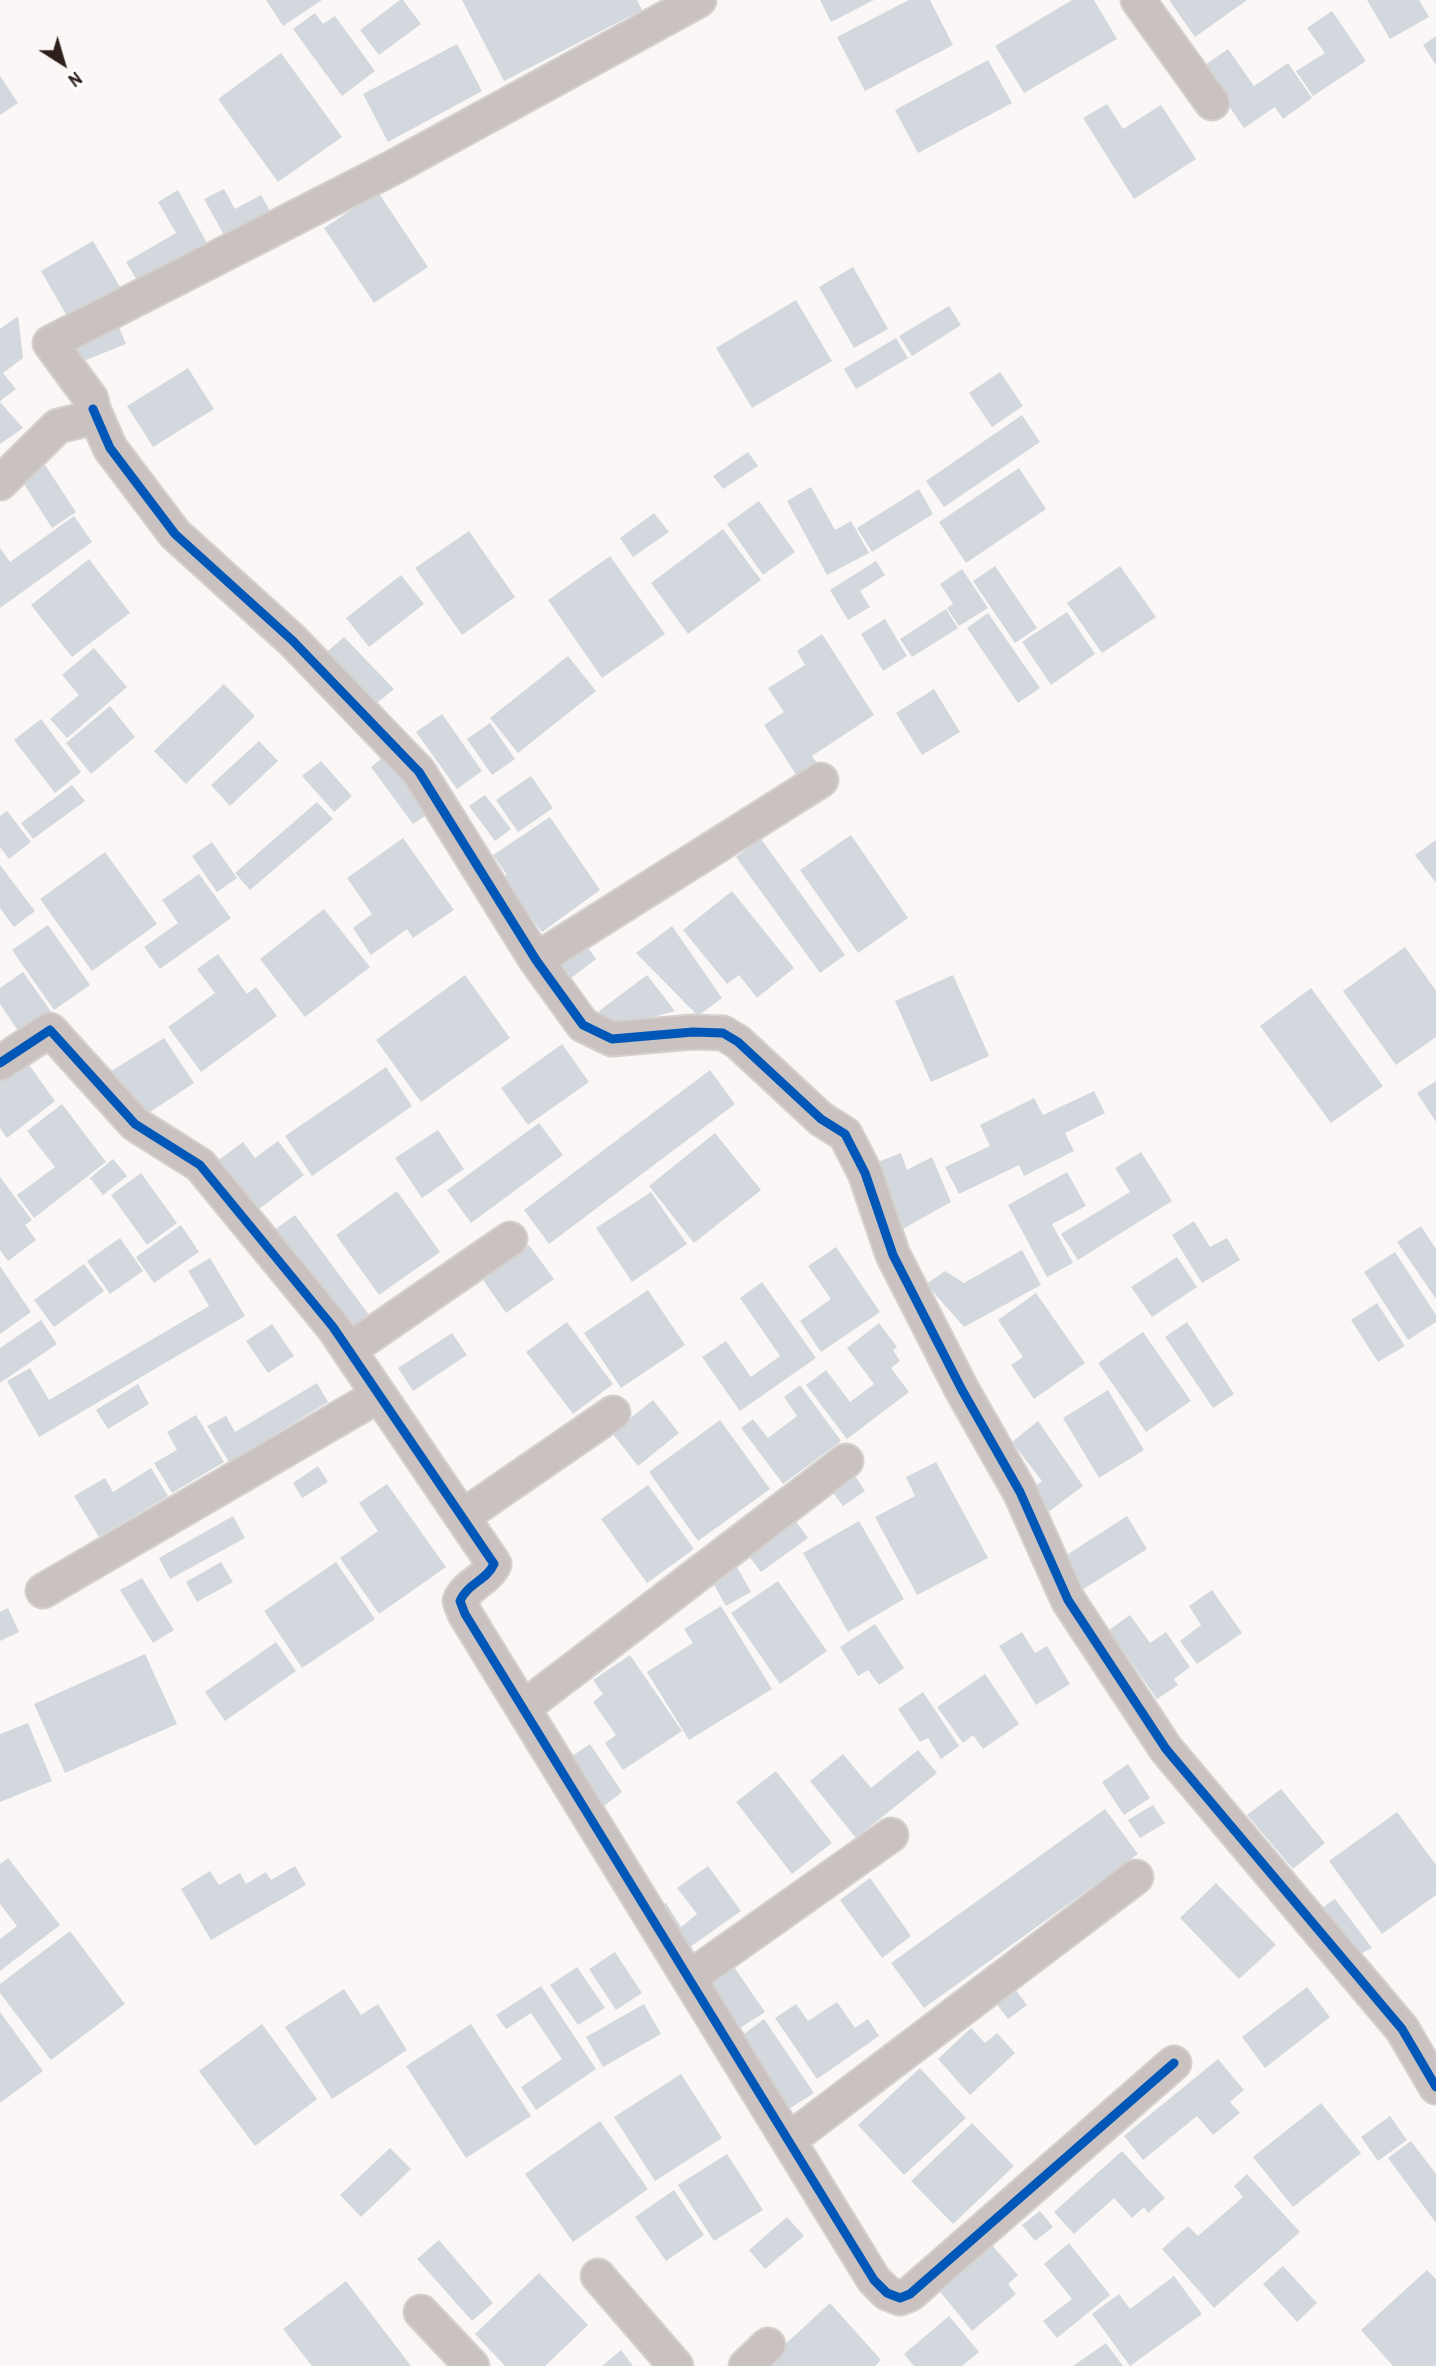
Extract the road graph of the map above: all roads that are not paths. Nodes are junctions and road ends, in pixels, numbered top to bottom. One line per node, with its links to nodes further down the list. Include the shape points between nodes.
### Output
1 (699, 0): 4 (street, via 394,167 50,343 91,399)
2 (1138, 0): 3 (street)
3 (1212, 103)
4 (93, 409): 5 (street, via 83,420 58,426); 7 (street, via 110,448 175,534 293,641 419,772)
5 (0, 483)
6 (821, 780): 7 (street)
7 (536, 960): 21 (street, via 583,1025 612,1039 723,1033 821,1119 845,1134 865,1173 893,1255 1020,1492 1068,1600 1166,1749 1402,2029)
8 (0, 1063): 10 (street, via 50,1030 135,1124 200,1165)
9 (510, 1239): 10 (street)
10 (349, 1350): 11 (street)
11 (379, 1395): 14 (street); 15 (street)
12 (612, 1413): 14 (street)
13 (845, 1461): 16 (street)
14 (462, 1517): 16 (street, via 494,1564 464,1591 460,1601)
15 (43, 1591)
16 (523, 1708): 19 (street)
17 (891, 1835): 19 (street)
18 (1136, 1877): 22 (street)
19 (689, 1978): 22 (street)
20 (1174, 2063): 22 (street, via 900,2298 874,2280)
21 (1436, 2087)
22 (789, 2140)
23 (598, 2276): 26 (street)
24 (421, 2312): 25 (street)
25 (472, 2366)
26 (676, 2366)

